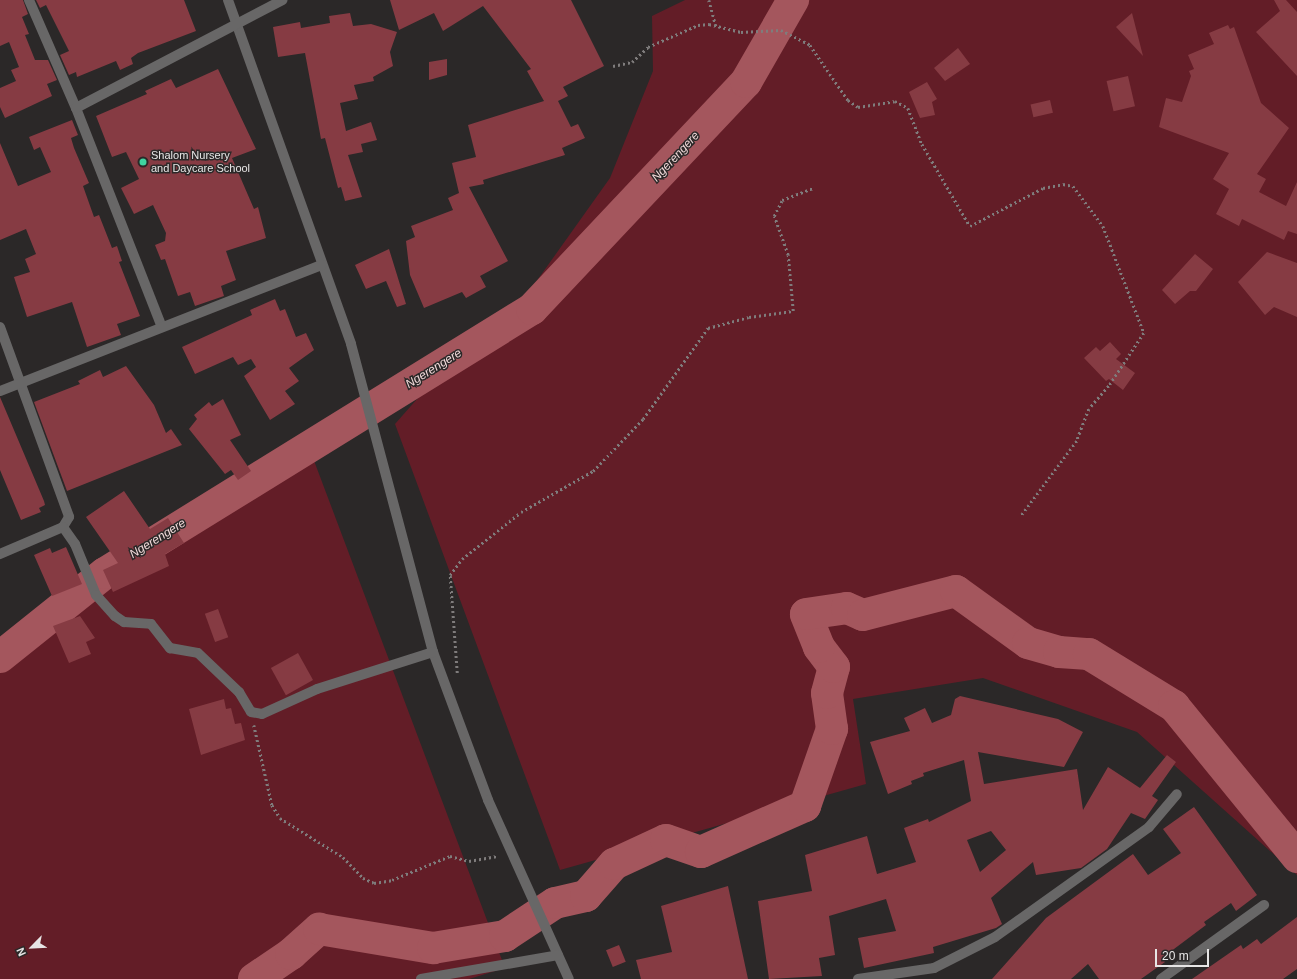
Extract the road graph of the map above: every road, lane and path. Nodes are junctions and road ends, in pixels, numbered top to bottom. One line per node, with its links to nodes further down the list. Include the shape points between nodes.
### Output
1 (29, 0): 8 (street)
2 (228, 0): 5 (street)
3 (283, 0): 5 (street)
4 (709, 0): 6 (path)
5 (236, 23): 8 (street); 10 (street)
6 (716, 27): 7 (path, via 709,24 683,30 648,47 632,62); 15 (path, via 741,32 776,30 800,38 810,45 848,100 858,107 895,100 908,108 922,144 970,226 1022,196 1063,184 1073,186 1103,226 1144,333 1109,386 1089,409 1077,441)
7 (613, 66)
8 (76, 108): 12 (street)
9 (813, 188): 19 (path, via 782,200 774,216 788,256 793,311 749,317 708,328 643,419 593,471 521,512 462,559 450,575)
10 (322, 265): 12 (street); 18 (street, via 351,344)
11 (0, 327): 13 (street)
12 (162, 327): 13 (street)
13 (22, 382): 14 (street); 16 (street, via 66,505 68,520)
14 (0, 391)
15 (1021, 516)
16 (62, 527): 17 (street); 20 (street, via 74,544 96,595 115,616 124,622 151,624 170,648 198,653 239,692)
17 (0, 554)
18 (433, 652): 20 (street, via 317,689 262,714); 22 (street)
19 (458, 681)
20 (251, 712): 22 (path, via 272,805 280,818 343,857 363,878 374,883 392,880 450,856 469,861)
21 (1177, 794): 27 (street, via 1149,827 995,937 934,968)
22 (510, 852): 24 (street)
23 (1264, 905): 28 (street)
24 (558, 955): 25 (street); 26 (street)
25 (421, 979)
26 (569, 979)
27 (858, 979)
28 (1161, 979)

